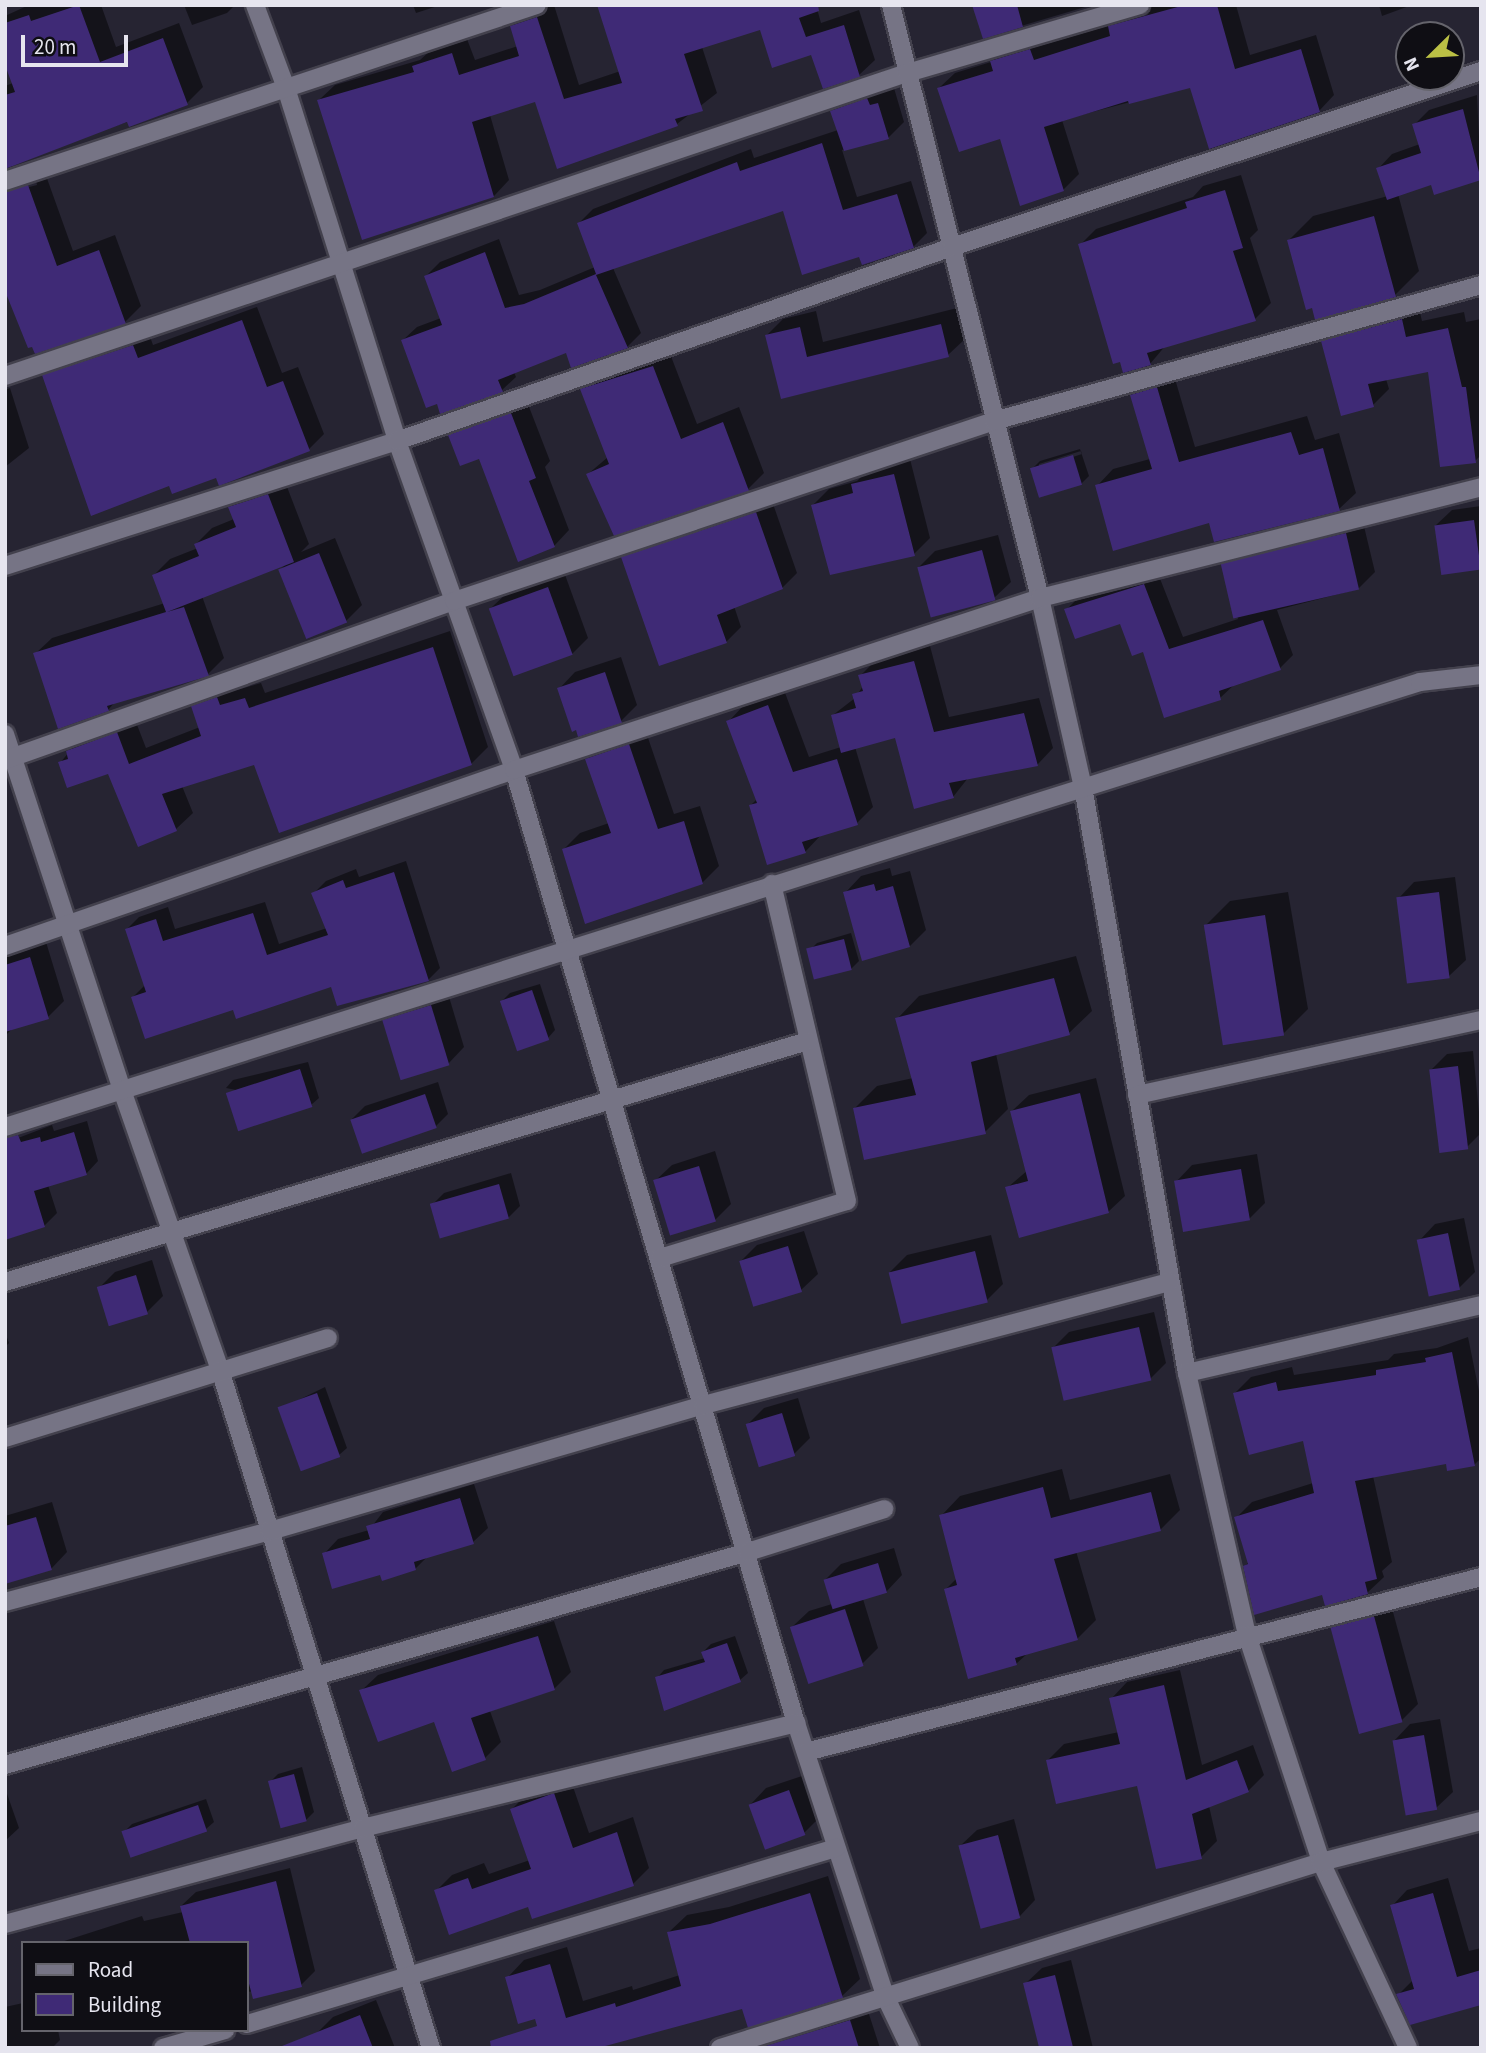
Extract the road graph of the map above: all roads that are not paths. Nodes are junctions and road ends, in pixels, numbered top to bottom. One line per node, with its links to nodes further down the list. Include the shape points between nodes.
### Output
1 (255, 5): 7 (street)
2 (537, 5): 7 (street)
3 (891, 5): 6 (street)
4 (1140, 5): 6 (street)
5 (1481, 71): 9 (street)
6 (907, 73): 9 (street); 10 (street)
7 (286, 88): 8 (street); 10 (street)
8 (5, 181)
9 (952, 247): 13 (street); 14 (street)
10 (341, 265): 12 (street); 14 (street)
11 (1481, 285): 13 (street)
12 (5, 376)
13 (994, 421): 17 (street); 18 (street)
14 (397, 441): 16 (street); 18 (street)
15 (1481, 487): 17 (street)
16 (5, 566)
17 (1040, 598): 22 (street); 23 (street)
18 (454, 601): 21 (street); 22 (street)
19 (1481, 676): 23 (street, via 1420,682)
20 (5, 734): 21 (street)
21 (9, 759): 25 (street)
22 (513, 770): 25 (street); 27 (street)
23 (1083, 788): 24 (street); 31 (street)
24 (772, 884): 27 (street); 29 (street)
25 (68, 926): 26 (street); 30 (street)
26 (5, 946)
27 (568, 950): 30 (street); 32 (street)
28 (1481, 1020): 31 (street)
29 (808, 1041): 32 (street); 35 (street, via 847,1201)
30 (123, 1093): 33 (street); 34 (street)
31 (1137, 1096): 37 (street)
32 (608, 1100): 34 (street); 35 (street)
33 (5, 1127)
34 (171, 1234): 36 (street); 40 (street)
35 (660, 1258): 42 (street)
36 (5, 1282)
37 (1170, 1282): 41 (street); 42 (street)
38 (1481, 1305): 41 (street)
39 (328, 1338): 40 (street)
40 (221, 1373): 43 (street); 45 (street)
41 (1187, 1373): 49 (street)
42 (704, 1405): 45 (street); 46 (street)
43 (5, 1438)
44 (884, 1509): 46 (street)
45 (270, 1531): 48 (street); 50 (street)
46 (748, 1552): 50 (street); 51 (street)
47 (1481, 1577): 49 (street)
48 (5, 1602)
49 (1247, 1635): 52 (street); 57 (street)
50 (315, 1675): 53 (street); 55 (street)
51 (796, 1723): 52 (street); 55 (street)
52 (806, 1752): 56 (street)
53 (5, 1765)
54 (1481, 1821): 57 (street)
55 (363, 1828): 58 (street); 59 (street)
56 (836, 1848): 59 (street); 60 (street)
57 (1321, 1862): 60 (street); 67 (street)
58 (5, 1924)
59 (410, 1978): 61 (street); 64 (street)
60 (886, 1998): 65 (street); 66 (street)
61 (248, 2024)
62 (218, 2032): 63 (street)
63 (163, 2048)
64 (431, 2048)
65 (720, 2048)
66 (910, 2048)
67 (1408, 2048)

